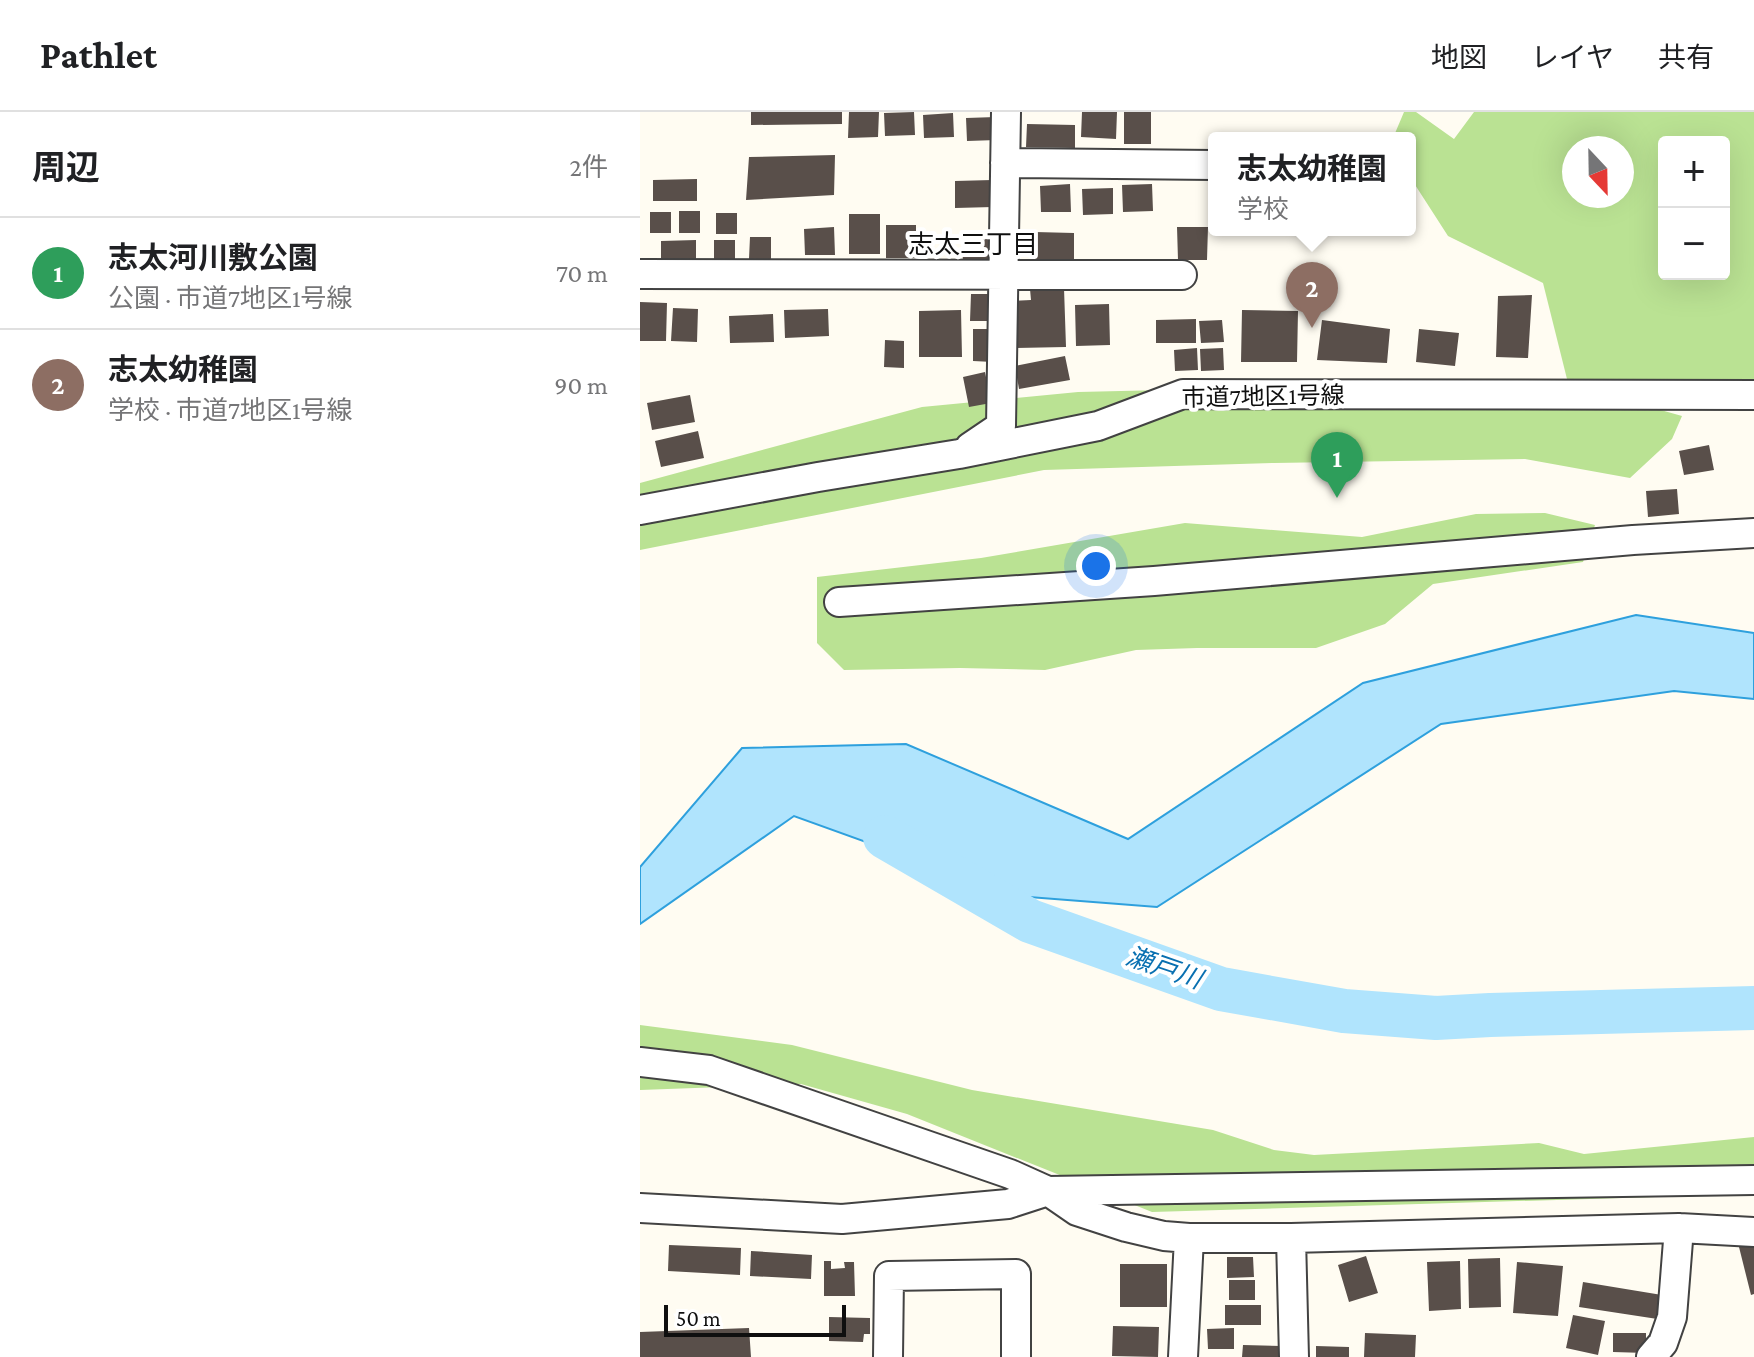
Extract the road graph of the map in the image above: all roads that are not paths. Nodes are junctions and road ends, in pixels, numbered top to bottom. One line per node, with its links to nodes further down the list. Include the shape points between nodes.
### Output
1 (1006, 112): 2 (street)
2 (1005, 163): 3 (street); 4 (street)
3 (1208, 165)
4 (1003, 273): 5 (street); 6 (street); 8 (street, via 1001,426)
5 (640, 274)
6 (1182, 275)
7 (1754, 395): 8 (street, 市道7地区1号線, via 1183,394 1098,426)
8 (959, 454): 9 (street, 市道7地区1号線)
9 (640, 510)
10 (1754, 533): 11 (street)
11 (839, 602)
12 (640, 1062): 14 (street, via 709,1070)
13 (1754, 1180): 14 (street)
14 (1048, 1191): 15 (street, via 1008,1204 842,1219); 18 (street, via 1077,1211 1126,1227)
15 (640, 1208)
16 (1679, 1228): 17 (street); 19 (street); 24 (street, via 1672,1317 1663,1343)
17 (1754, 1232)
18 (1189, 1238): 19 (street); 22 (street)
19 (1291, 1238): 23 (street)
20 (888, 1357): 21 (street, via 889,1276 1016,1274)
21 (1016, 1357)
22 (1183, 1357)
23 (1294, 1357)
24 (1651, 1357)

